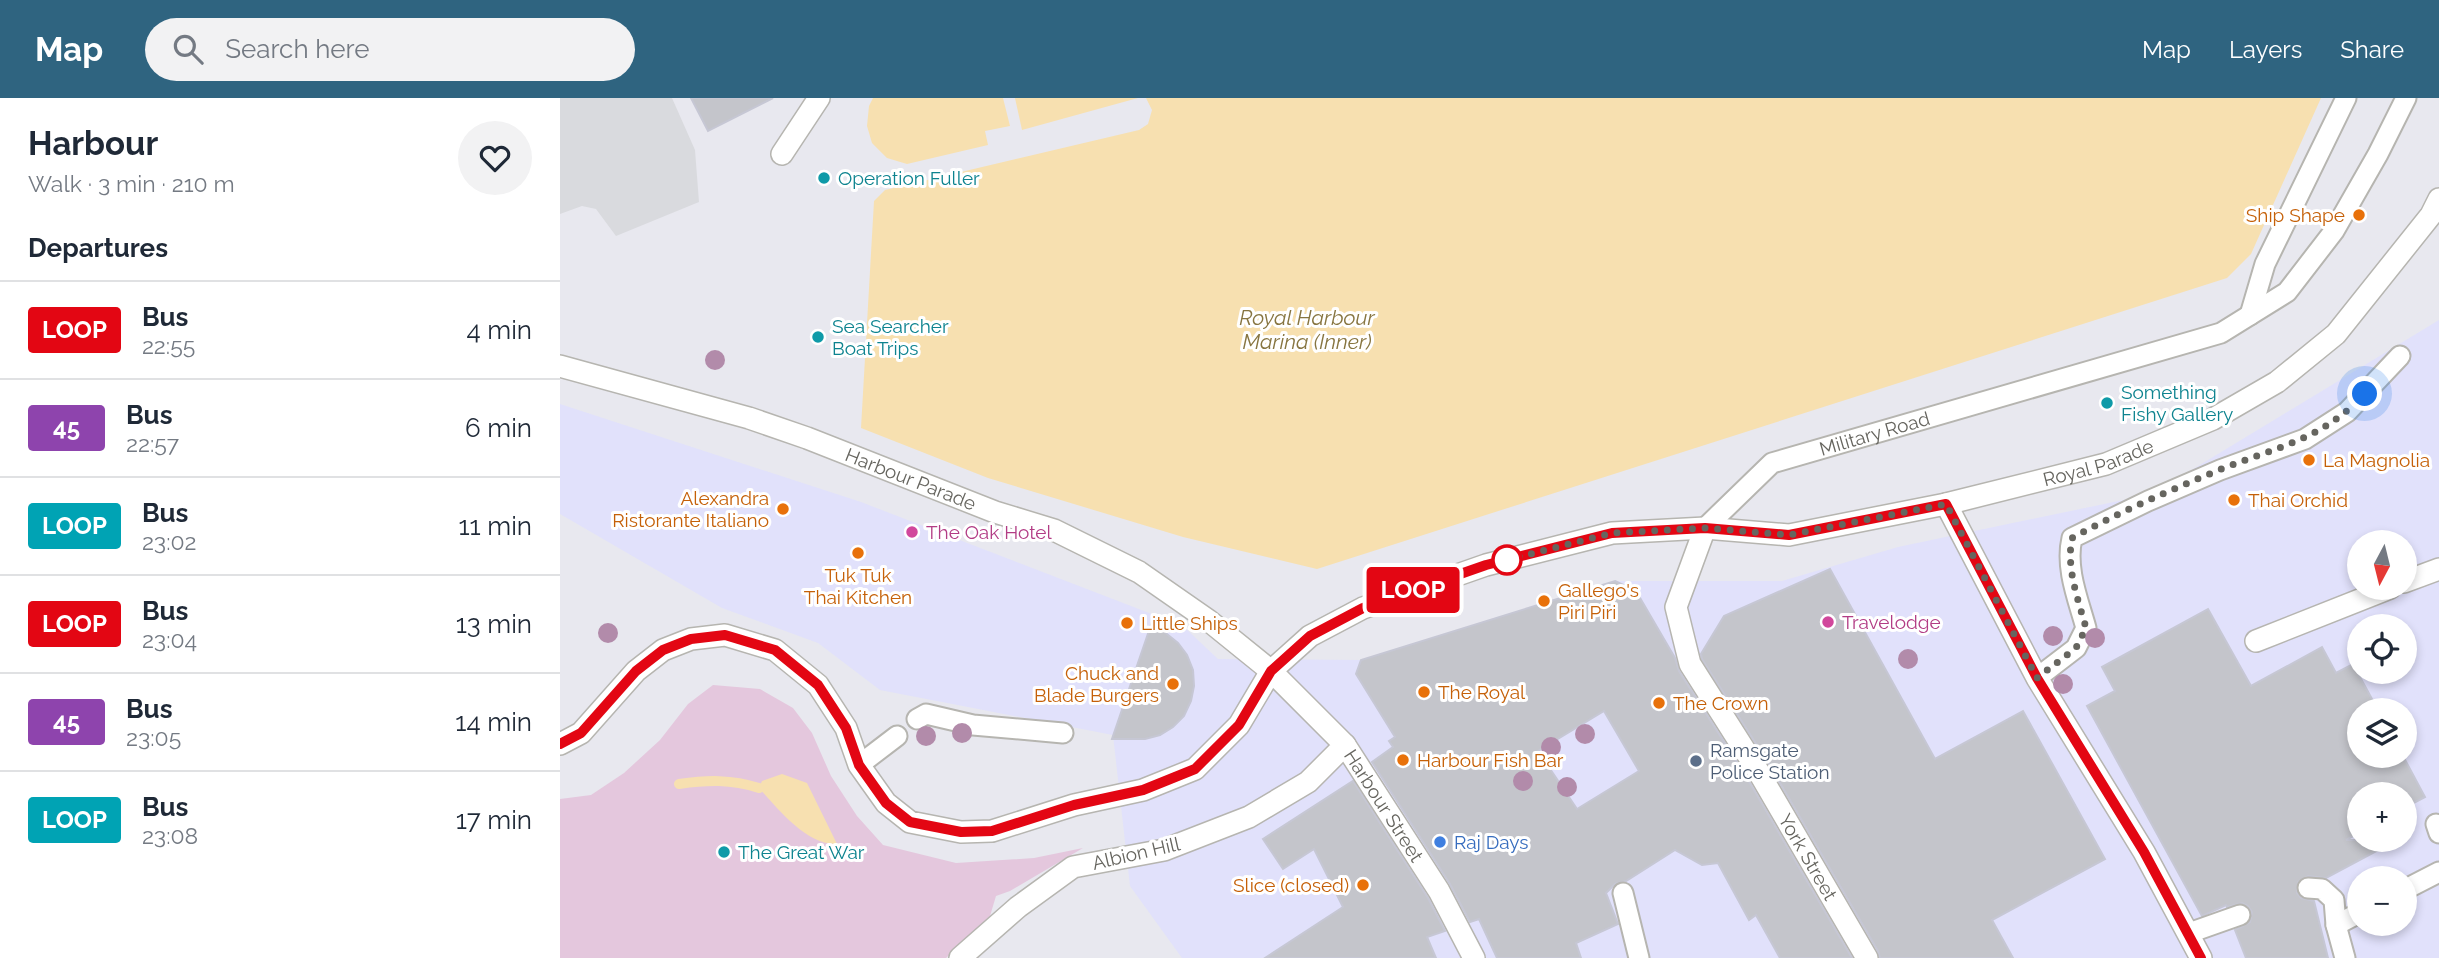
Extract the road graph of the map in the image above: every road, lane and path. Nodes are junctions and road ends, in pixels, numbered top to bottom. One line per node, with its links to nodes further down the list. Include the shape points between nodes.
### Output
1 (819, 98): 4 (street)
2 (2346, 98): 6 (lane, via 2265,264)
3 (2406, 98): 6 (lane, Military Road, via 2334,231 2287,292)
4 (782, 154)
5 (2439, 199): 9 (street, Royal Parade, via 2336,334 2277,382 2213,419 2106,464)
6 (2250, 315): 10 (lane, Military Road, via 2221,333 1772,463)
7 (2400, 356): 16 (lane, via 2347,412 2305,439 2220,470 2072,538 2069,554 2086,628 2076,648)
8 (560, 366): 15 (street, Harbour Parade, via 749,418 1054,530 1139,572)
9 (1946, 504): 10 (street, Royal Parade, via 1789,535); 16 (street)
10 (1705, 528): 15 (street, via 1612,533 1486,565 1363,608 1310,636); 34 (street, York Street, via 1676,607 1690,664)
11 (2439, 569): 12 (street)
12 (2417, 577)
13 (2360, 600): 14 (street)
14 (2256, 641)
15 (1271, 671): 21 (street, Harbour Street); 22 (street, via 1239,725 1195,769 1143,790 1074,805 992,831 961,832 910,822 886,803)
16 (2037, 678): 30 (street)
17 (917, 719): 18 (lane, via 926,714 973,725)
18 (1063, 733)
19 (897, 736): 22 (lane)
20 (560, 744): 22 (street, via 581,733 636,671 663,650 691,639 725,635 775,650 818,685 846,728)
21 (1345, 745): 31 (street, Albion Hill, via 1308,782 1250,817 1164,850 1073,867 1018,907); 32 (street, Harbour Street, via 1439,891)
22 (859, 765)
23 (2439, 872): 24 (lane)
24 (2417, 883)
25 (2308, 888): 29 (lane, via 2322,889 2334,900)
26 (1623, 893): 33 (lane)
27 (2240, 915): 30 (lane)
28 (2347, 919): 29 (lane)
29 (2336, 925): 36 (lane)
30 (2189, 933): 35 (street)
31 (968, 955)
32 (1474, 958)
33 (1639, 958)
34 (1867, 958)
35 (2201, 958)
36 (2345, 958)

